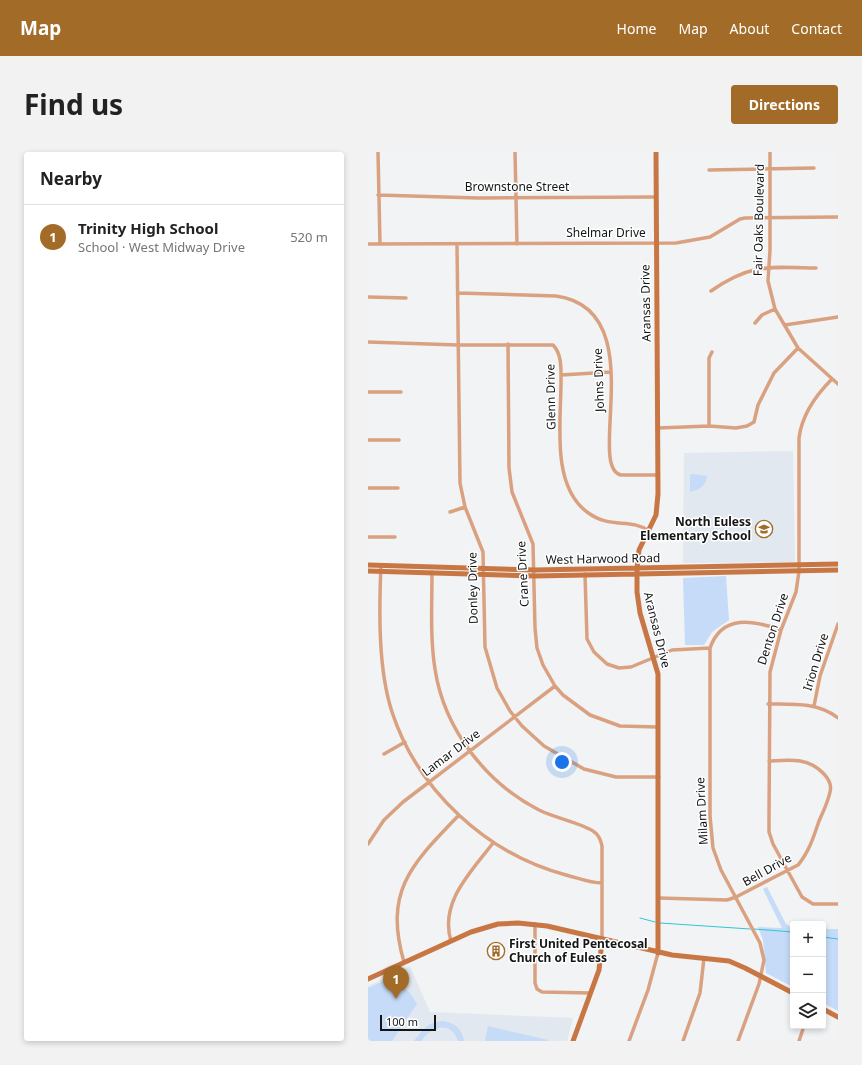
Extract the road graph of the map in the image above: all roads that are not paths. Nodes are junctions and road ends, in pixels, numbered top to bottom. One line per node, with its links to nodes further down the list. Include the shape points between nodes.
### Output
1 (378, 152): 8 (street)
2 (515, 152): 9 (street)
3 (656, 152): 10 (street, Aransas Drive)
4 (770, 152): 6 (street, Fair Oaks Boulevard)
5 (814, 168): 6 (street)
6 (770, 169): 7 (street); 11 (street, Fair Oaks Boulevard)
7 (710, 170)
8 (378, 195): 9 (street, Brownstone Street); 15 (street)
9 (517, 197): 10 (street, Brownstone Street); 16 (street)
10 (656, 197): 13 (street, Aransas Drive)
11 (770, 216): 12 (street, Shelmar Drive); 13 (street, Shelmar Drive, via 740,219 703,239); 18 (street, Fair Oaks Boulevard)
12 (838, 217)
13 (656, 243): 16 (street, Shelmar Drive); 40 (street, Aransas Drive)
14 (368, 244): 15 (street, Shelmar Drive)
15 (380, 244): 17 (street, Shelmar Drive)
16 (517, 244): 17 (street, Shelmar Drive)
17 (457, 245): 21 (street, Donley Drive)
18 (769, 267): 19 (street); 20 (street, via 748,270); 24 (street, Fair Oaks Boulevard, via 768,281)
19 (816, 268)
20 (711, 291)
21 (458, 293): 30 (street, Donley Drive); 33 (street, Johns Drive, via 534,294 569,298 586,308 599,322 608,342)
22 (368, 297): 23 (street)
23 (406, 298)
24 (775, 309): 26 (street, via 762,315); 27 (street, Fair Oaks Boulevard)
25 (838, 317): 27 (street)
26 (755, 323)
27 (785, 325): 31 (street, Fair Oaks Boulevard)
28 (368, 342): 30 (street, Glenn Drive)
29 (508, 344): 30 (street, Glenn Drive); 34 (street, Glenn Drive, via 553,345 560,356); 59 (street, Crane Drive, via 509,468 512,492 532,537)
30 (458, 345): 46 (street, Donley Drive, via 460,483)
31 (798, 348): 35 (street, Fair Oaks Boulevard); 39 (street, via 768,383 754,422 736,428)
32 (712, 352): 39 (street, via 709,358)
33 (610, 372): 34 (street); 43 (street, Johns Drive, via 612,470 621,475)
34 (562, 375): 48 (street, Glenn Drive, via 562,463 569,492 587,512 601,521 635,524)
35 (832, 379): 36 (street, Fair Oaks Boulevard); 57 (street, Denton Drive, via 814,399 804,417 800,432)
36 (838, 384)
37 (368, 392): 38 (street)
38 (402, 392)
39 (709, 426): 40 (street)
40 (658, 428): 43 (street, Aransas Drive)
41 (368, 440): 42 (street)
42 (399, 440)
43 (658, 475): 48 (street, Aransas Drive, via 657,509)
44 (368, 488): 45 (street)
45 (398, 488)
46 (465, 506): 47 (street); 55 (street, Donley Drive, via 482,545)
47 (450, 512)
48 (649, 531): 56 (street, Aransas Drive, via 639,550)
49 (368, 537): 50 (street)
50 (395, 537)
51 (838, 564): 57 (street, West Harwood Road)
52 (368, 565): 53 (street, West Harwood Road)
53 (381, 565): 58 (street, West Harwood Road); 62 (street)
54 (751, 566): 56 (street, West Harwood Road); 57 (street, West Harwood Road); 63 (street)
55 (483, 568): 58 (street, West Harwood Road); 59 (street, West Harwood Road); 65 (street, Donley Drive)
56 (637, 568): 64 (street, West Harwood Road); 66 (street, Aransas Drive)
57 (799, 568): 60 (street, West Harwood Road); 63 (street, West Harwood Road); 69 (street, Denton Drive, via 796,592)
58 (432, 570): 62 (street, West Harwood Road); 65 (street, West Harwood Road); 79 (street, via 435,670 446,708)
59 (534, 570): 64 (street, West Harwood Road); 67 (street, Crane Drive)
60 (838, 570)
61 (368, 571): 62 (street, West Harwood Road)
62 (381, 571): 78 (street, via 381,642 384,668 392,712)
63 (751, 572): 66 (street, West Harwood Road)
64 (585, 573): 66 (street, West Harwood Road); 67 (street, West Harwood Road); 71 (street, via 587,639 594,652 607,664 619,668 631,667)
65 (483, 574): 67 (street, West Harwood Road); 75 (street, Donley Drive, via 486,654 497,688)
66 (637, 575): 71 (street, Aransas Drive, via 640,613)
67 (535, 576): 72 (street, Crane Drive, via 537,648)
68 (838, 624): 74 (street, Irion Drive, via 820,676)
69 (781, 630): 70 (street, via 763,624 734,623 718,632); 73 (street, Denton Drive, via 770,672)
70 (710, 648): 71 (street, via 672,650); 89 (street, Milam Drive, via 712,840 718,864)
71 (654, 657): 77 (street, Aransas Drive, via 658,674)
72 (555, 686): 75 (street, Lamar Drive); 77 (street, Crane Drive, via 576,707 600,720 620,726)
73 (768, 704): 74 (street); 81 (street, Denton Drive)
74 (814, 706): 76 (street)
75 (515, 717): 79 (street, Lamar Drive); 82 (street, Donley Drive, via 544,746 584,770 616,777)
76 (838, 718)
77 (658, 727): 82 (street, Aransas Drive)
78 (405, 742): 80 (street); 83 (street)
79 (470, 751): 83 (street, Lamar Drive); 88 (street, via 491,776 514,795 557,818 589,828 596,833 602,846)
80 (384, 754)
81 (768, 761): 87 (street, Denton Drive, via 769,832); 87 (street, Bell Drive, via 804,761 817,767 830,784 830,792 809,850 798,865)
82 (659, 777): 90 (street, Aransas Drive)
83 (429, 782): 84 (street); 85 (street, Lamar Drive, via 384,820)
84 (459, 815): 86 (street); 97 (street, via 421,855 404,883 397,929)
85 (368, 842)
86 (493, 843): 88 (street, via 531,864); 94 (street, via 454,898 448,920)
87 (787, 871): 89 (street, Bell Drive); 91 (street, Denton Drive, via 806,900 813,904)
88 (602, 883): 93 (street)
89 (736, 897): 90 (street, Bell Drive, via 727,900); 98 (street, Milam Drive, via 756,934 763,954)
90 (659, 898): 95 (street, Aransas Drive)
91 (838, 904)
92 (535, 924): 93 (street); 94 (street, via 498,924); 100 (street, via 536,989 542,992)
93 (602, 940): 95 (street); 100 (street, via 599,970)
94 (451, 941): 97 (street)
95 (658, 953): 96 (street); 106 (street, Aransas Drive, via 648,990)
96 (704, 958): 98 (street, via 729,961); 107 (street, via 700,993)
97 (404, 962): 99 (street)
98 (762, 977): 101 (street); 108 (street, Milam Drive)
99 (368, 979)
100 (591, 993): 105 (street)
101 (791, 993)
102 (826, 1011): 103 (street)
103 (838, 1017)
104 (803, 1029): 109 (street)
105 (573, 1041)
106 (629, 1041)
107 (683, 1041)
108 (738, 1041)
109 (799, 1041)

